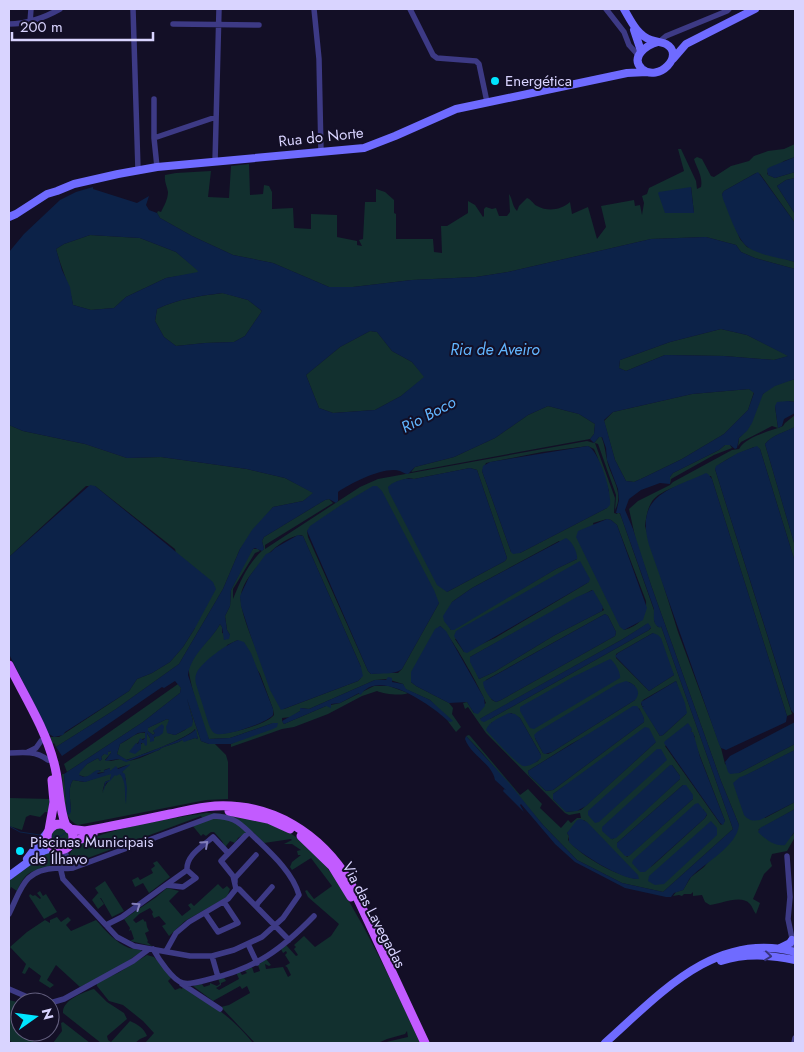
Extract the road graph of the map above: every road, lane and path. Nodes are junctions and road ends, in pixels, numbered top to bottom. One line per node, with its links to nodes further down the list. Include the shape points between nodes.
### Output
1 (31, 9): 12 (street)
2 (60, 9): 12 (street)
3 (133, 9): 30 (street)
4 (219, 9): 15 (street)
5 (314, 9): 27 (street, via 319,59)
6 (410, 9): 24 (street, via 433,55 479,64)
7 (606, 9): 19 (street)
8 (624, 9): 11 (main road)
9 (729, 9): 17 (street, via 674,33)
10 (755, 9): 18 (main road)
11 (630, 21): 17 (main road, via 642,36); 19 (main road)
12 (30, 22): 13 (street)
13 (9, 24)
14 (173, 24): 15 (street)
15 (219, 25): 16 (street); 25 (street)
16 (259, 25)
17 (663, 44): 18 (main road); 19 (main road, via 646,46); 20 (main road)
18 (686, 44): 20 (main road)
19 (639, 56): 21 (main road, via 639,66); 22 (main road)
20 (673, 58): 21 (main road, via 661,70)
21 (647, 72): 22 (main road, Rua do Norte)
22 (627, 73): 24 (main road, Rua do Norte)
23 (154, 99): 26 (street)
24 (488, 102): 27 (main road, Rua do Norte, via 443,113 375,145)
25 (216, 117): 26 (street); 28 (street)
26 (154, 138): 29 (street)
27 (321, 152): 28 (main road, Rua do Norte)
28 (215, 162): 29 (main road, Rua do Norte)
29 (157, 167): 30 (main road, Rua do Norte)
30 (138, 170): 31 (main road, Rua do Norte, via 74,184 48,194)
31 (13, 216): 32 (main road, Rua do Norte)
32 (9, 224)
33 (9, 665): 40 (main road, via 54,761 62,816)
34 (9, 677): 35 (main road)
35 (41, 741): 36 (street); 38 (main road)
36 (28, 752): 37 (street); 38 (street)
37 (9, 753)
38 (48, 760): 41 (main road, via 54,802)
39 (223, 811): 43 (main road, via 240,809 258,813); 45 (main road, Via das Lavegadas, via 196,812 116,828 85,836); 55 (main road, Via das Lavegadas, via 260,816 290,828 322,854)
40 (68, 828): 41 (main road, via 59,824); 43 (main road, Via das Lavegadas, via 85,831 198,808 228,806 273,814); 45 (main road, via 72,836)
41 (48, 831): 44 (main road, via 47,841); 50 (main road)
42 (249, 832): 46 (street); 49 (street, via 239,822 214,816); 65 (street, via 297,887 299,895)
43 (310, 836): 55 (main road, via 338,869); 81 (main road, Via das Lavegadas, via 350,882)
44 (54, 849): 45 (main road); 50 (main road, via 43,851); 51 (street)
45 (68, 849): 49 (street, via 68,861); 51 (street)
46 (228, 853): 52 (street, one-way to 46, via 189,858 213,837); 54 (street, via 221,861)
47 (256, 855): 54 (street)
48 (787, 856): 67 (street, via 788,919)
49 (81, 865): 51 (street)
50 (22, 866): 53 (main road)
51 (61, 868): 62 (street, via 34,873 26,878); 64 (street, via 64,878)
52 (187, 870): 56 (street); 56 (street, via 196,878 183,887)
53 (9, 876)
54 (235, 882): 58 (street)
55 (343, 882): 81 (main road, Via das Lavegadas)
56 (166, 885): 64 (street, one-way to 56)
57 (272, 887): 60 (street)
58 (236, 889): 59 (street); 60 (street)
59 (224, 902): 61 (street); 61 (street, via 238,923 218,932)
60 (257, 907): 65 (street)
61 (205, 913): 71 (street, via 176,933)
62 (9, 914)
63 (314, 916): 66 (street)
64 (106, 925): 70 (street, via 117,937 134,946)
65 (275, 925): 66 (street); 68 (street)
66 (289, 940): 75 (street)
67 (792, 940): 69 (main road); 72 (street)
68 (248, 944): 73 (street); 75 (street)
69 (780, 948): 72 (main road); 82 (main road, via 760,947 709,960 686,973)
70 (151, 949): 71 (street); 77 (street); 78 (street)
71 (166, 951): 73 (street)
72 (795, 952)
73 (212, 956): 76 (street)
74 (795, 960): 83 (main road, one-way to 74, via 688,975 705,967 728,958 753,955)
75 (257, 963): 76 (street)
76 (218, 977): 77 (street, via 191,984)
77 (181, 983): 79 (street)
78 (60, 1000)
79 (220, 1009)
80 (795, 1038): 84 (street)
81 (424, 1043)
82 (604, 1043)
83 (610, 1043)
84 (794, 1043)

